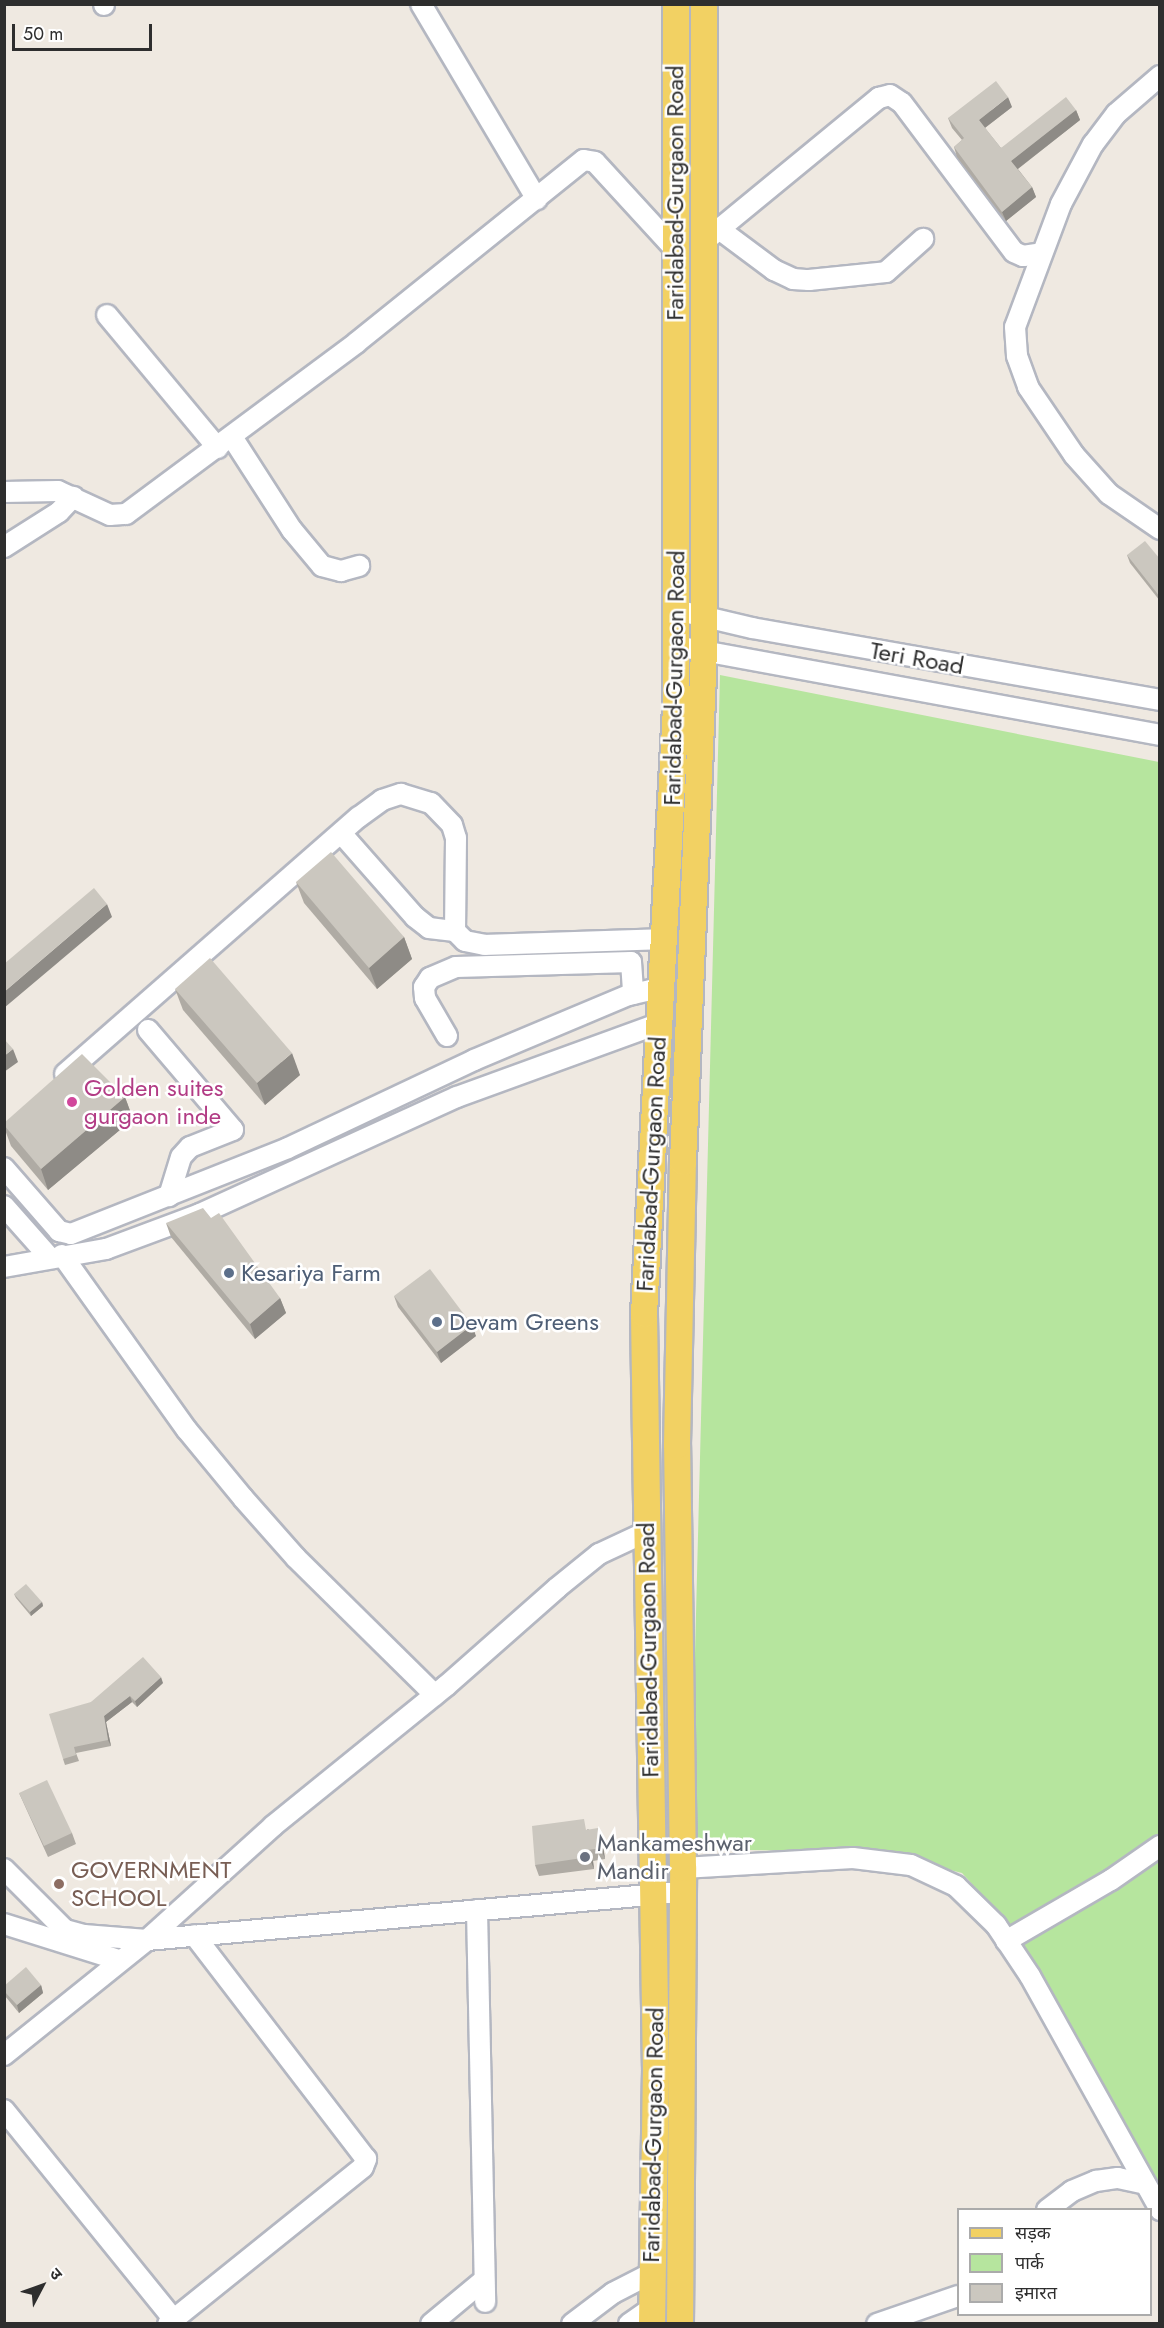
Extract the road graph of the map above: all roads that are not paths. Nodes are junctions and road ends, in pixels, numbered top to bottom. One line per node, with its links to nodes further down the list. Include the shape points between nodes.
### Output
1 (421, 4): 5 (street)
2 (676, 4): 8 (main road, Faridabad-Gurgaon Road)
3 (704, 4): 6 (main road, Faridabad-Gurgaon Road)
4 (1160, 76): 9 (street, via 1116,114 1093,144 1061,204)
5 (537, 199): 8 (street, via 589,160); 11 (street)
6 (713, 235): 7 (street, via 793,279 809,280 886,272); 9 (street, via 879,98 890,95 902,103 1014,252 1023,256); 18 (main road, Faridabad-Gurgaon Road)
7 (922, 239)
8 (673, 247): 17 (main road, Faridabad-Gurgaon Road)
9 (1042, 253): 14 (street, via 1015,327 1017,356 1028,387 1074,455 1109,494)
10 (107, 315): 11 (street)
11 (225, 443): 13 (street, via 126,514 110,514); 16 (street, via 321,566 341,571)
12 (4, 492): 13 (street, via 30,489)
13 (73, 497): 15 (street, via 59,512)
14 (1160, 529)
15 (4, 547)
16 (359, 566)
17 (676, 610): 18 (street, Teri Road); 19 (main road, Faridabad-Gurgaon Road)
18 (704, 618): 20 (main road, Faridabad-Gurgaon Road); 21 (street, Teri Road)
19 (676, 646): 20 (street); 25 (main road, Faridabad-Gurgaon Road)
20 (704, 650): 22 (street); 41 (main road, Faridabad-Gurgaon Road, via 679,1303)
21 (1160, 700)
22 (1160, 735)
23 (341, 833): 24 (street, via 416,917 429,928); 24 (street, via 382,800 401,794 431,803 452,825 456,838); 31 (street)
24 (455, 931): 25 (street, via 465,941 480,945)
25 (665, 939): 26 (main road, Faridabad-Gurgaon Road)
26 (660, 988): 27 (street); 28 (main road, Faridabad-Gurgaon Road)
27 (633, 994): 30 (street, via 631,962 456,967 430,978 424,987 425,998); 33 (street, via 474,1060 288,1148)
28 (658, 1024): 35 (street, via 457,1096 200,1214 106,1249); 37 (main road, Faridabad-Gurgaon Road, via 644,1314)
29 (148, 1030): 33 (street, via 233,1130 190,1147 181,1158)
30 (447, 1036)
31 (49, 1088)
32 (4, 1168): 33 (street, via 58,1231 71,1234)
33 (169, 1196)
34 (4, 1206): 35 (street)
35 (56, 1256): 36 (street); 38 (street, via 243,1498 296,1558)
36 (4, 1267)
37 (646, 1532): 38 (street, via 599,1554); 42 (main road, Faridabad-Gurgaon Road)
38 (435, 1695): 46 (street, via 273,1826)
39 (1160, 1846): 47 (street, via 1111,1880)
40 (4, 1869): 46 (street, via 65,1930)
41 (682, 1880): 42 (street); 47 (street, via 853,1858 911,1866 956,1886); 63 (main road, Faridabad-Gurgaon Road)
42 (653, 1895): 43 (street); 54 (main road, Faridabad-Gurgaon Road, via 656,2082)
43 (477, 1910): 45 (street); 55 (street)
44 (4, 1924): 48 (street)
45 (194, 1935): 46 (street); 59 (street, via 366,2159 363,2167)
46 (147, 1940): 48 (street)
47 (1006, 1941): 51 (street, via 1030,1976)
48 (119, 1960): 49 (street)
49 (4, 2055)
50 (4, 2110): 59 (street)
51 (1142, 2183): 52 (street, via 1118,2178 1096,2181 1072,2191); 53 (street)
52 (1050, 2208)
53 (1160, 2210)
54 (652, 2273): 58 (main road, Faridabad-Gurgaon Road); 61 (street, via 613,2293)
55 (484, 2280): 57 (street); 60 (street)
56 (957, 2296): 64 (street)
57 (485, 2302)
58 (652, 2316): 62 (street)
59 (170, 2321)
60 (431, 2324)
61 (572, 2324)
62 (629, 2324)
63 (680, 2324)
64 (877, 2324)

